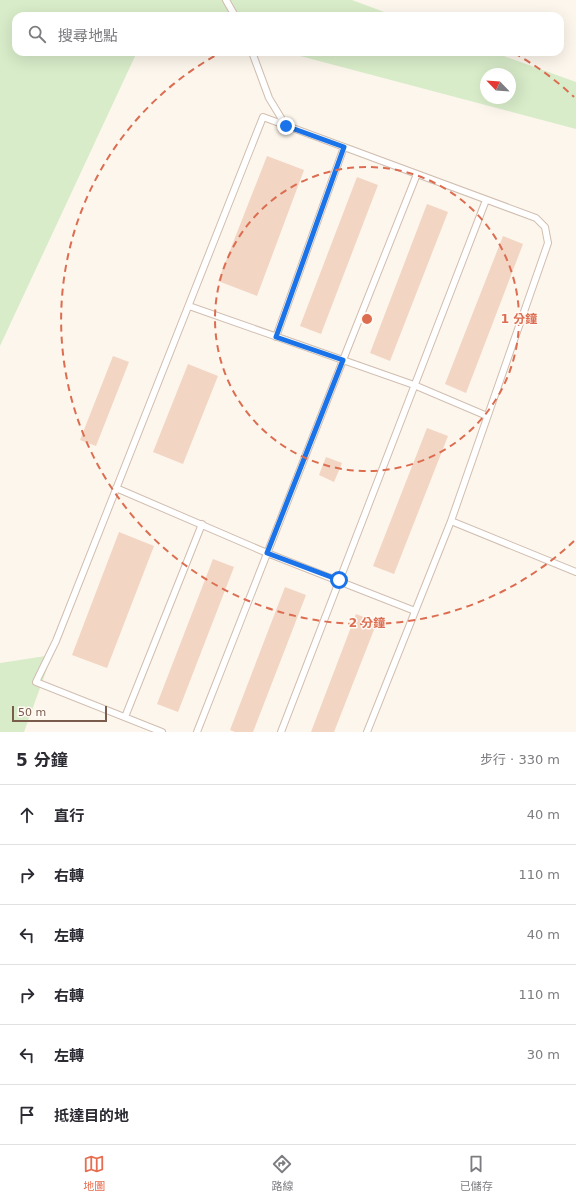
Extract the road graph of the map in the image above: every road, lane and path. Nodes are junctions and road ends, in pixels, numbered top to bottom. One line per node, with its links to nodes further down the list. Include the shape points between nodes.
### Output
1 (226, 0): 2 (lane)
2 (233, 12)
3 (253, 56): 4 (lane, via 269,98)
4 (286, 126): 5 (lane); 8 (lane, via 263,118)
5 (344, 147): 6 (lane); 9 (lane)
6 (417, 174): 7 (lane); 10 (lane)
7 (486, 200): 11 (lane); 12 (lane, via 536,218 545,227 548,242)
8 (189, 306): 9 (lane); 13 (lane)
9 (276, 337): 10 (lane)
10 (343, 360): 11 (lane); 16 (lane)
11 (414, 385): 12 (lane); 18 (lane)
12 (487, 416): 14 (lane)
13 (116, 488): 15 (lane); 20 (lane, via 56,641 36,682)
14 (450, 521): 17 (lane); 19 (lane)
15 (202, 524): 16 (lane); 20 (lane)
16 (267, 553): 18 (lane); 22 (lane)
17 (576, 572)
18 (339, 580): 19 (lane); 23 (lane)
19 (415, 611): 24 (lane)
20 (125, 717): 21 (lane)
21 (162, 732)
22 (197, 732)
23 (281, 732)
24 (367, 732)

